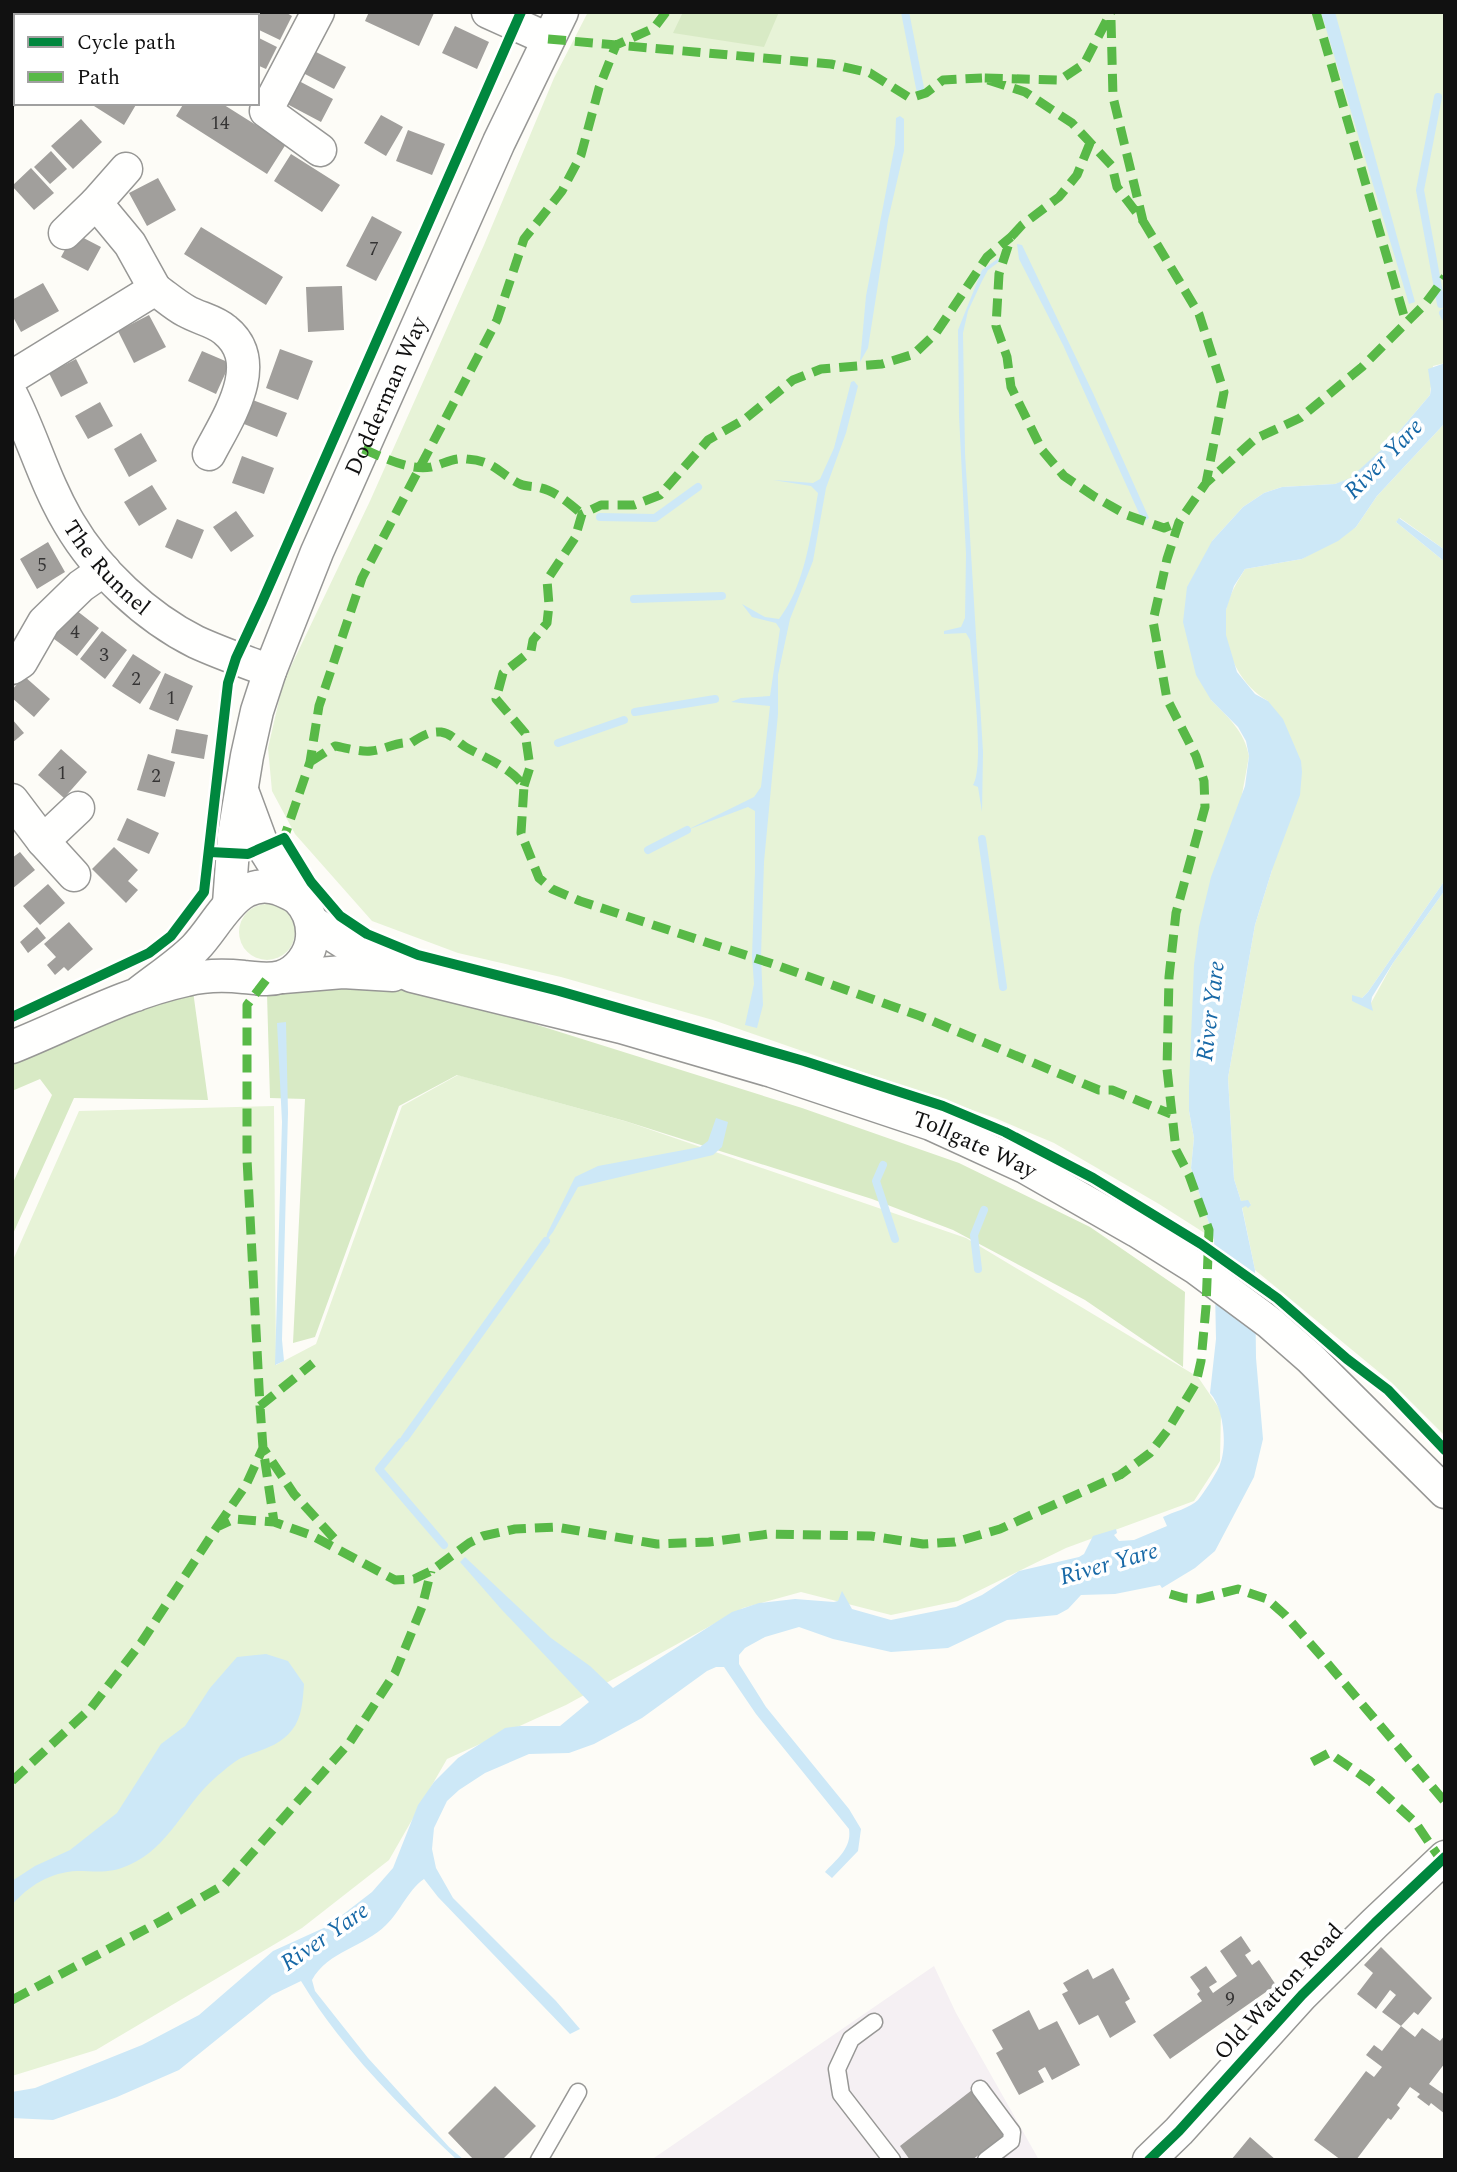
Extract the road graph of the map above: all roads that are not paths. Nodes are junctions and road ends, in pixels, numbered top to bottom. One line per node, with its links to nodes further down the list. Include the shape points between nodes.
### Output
1 (318, 12): 4 (street)
2 (488, 12): 3 (street)
3 (555, 26): 15 (street, Dodderman Way, via 323,540)
4 (259, 107): 5 (street)
5 (320, 150)
6 (126, 169): 7 (street)
7 (96, 203): 8 (street); 9 (street, via 130,244)
8 (65, 233)
9 (155, 289): 10 (street); 12 (street, via 184,310 225,329 240,348 244,372)
10 (12, 377)
11 (12, 396): 13 (street, The Runnel, via 69,524)
12 (209, 454)
13 (104, 570): 14 (street, via 44,622 22,662); 15 (street, The Runnel, via 157,617 195,641)
14 (12, 668)
15 (270, 671): 16 (street, Dodderman Way)
16 (242, 791): 21 (street, Dodderman Way, via 263,847); 22 (street, Dodderman Way)
17 (12, 800): 19 (street)
18 (78, 808): 19 (street)
19 (43, 841): 20 (street)
20 (74, 875)
21 (293, 894): 22 (street, via 271,886 254,887); 23 (street)
22 (226, 909): 25 (street, via 220,933 225,953); 27 (street, via 195,948)
23 (312, 922): 24 (street, Tollgate Way, via 359,952); 26 (street, via 307,955)
24 (412, 976): 26 (street, Tollgate Way, via 343,972); 29 (street, Tollgate Way, via 621,1027 772,1071 931,1124 1026,1167 1196,1268 1269,1323)
25 (248, 977): 26 (street); 27 (street, via 187,979)
26 (283, 977)
27 (136, 995): 28 (street)
28 (12, 1047)
29 (1445, 1492)
30 (1445, 1857): 37 (street, Old Watton Road, via 1303,1995)
31 (874, 2022): 35 (lane, via 851,2039 837,2068 841,2094)
32 (980, 2089): 36 (lane, via 1012,2133 1011,2141)
33 (578, 2092): 34 (lane)
34 (539, 2160)
35 (892, 2160)
36 (986, 2160)
37 (1149, 2160)

